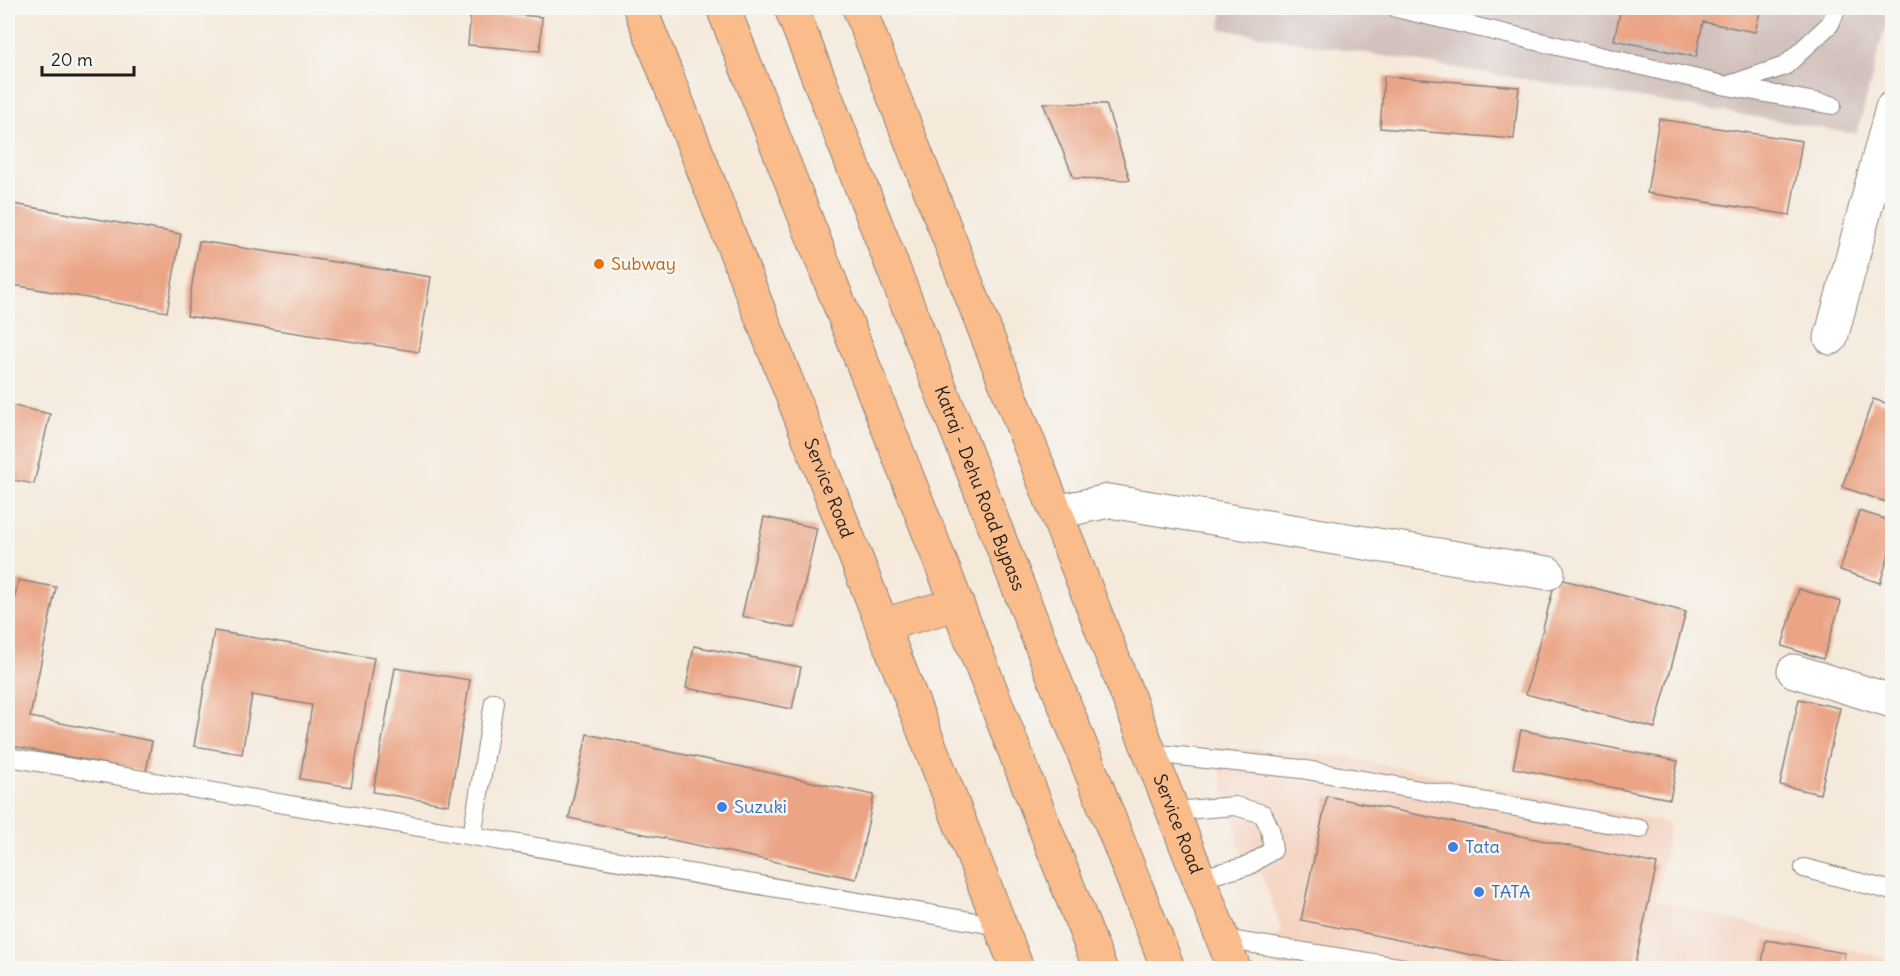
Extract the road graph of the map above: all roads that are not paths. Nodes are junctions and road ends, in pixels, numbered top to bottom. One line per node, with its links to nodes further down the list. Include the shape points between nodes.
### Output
1 (640, 8): 14 (main road, Service Road)
2 (723, 8): 13 (main road)
3 (791, 8): 30 (main road, Katraj - Dehu Road Bypass)
4 (859, 8): 11 (main road, Service Road)
5 (1396, 8): 7 (lane)
6 (1837, 8): 7 (lane, via 1830,24 1785,66)
7 (1727, 86): 8 (lane)
8 (1832, 105)
9 (1893, 108): 10 (street)
10 (1831, 338)
11 (1056, 512): 12 (street, via 1109,501); 18 (main road, Service Road)
12 (1548, 573)
13 (957, 604): 14 (main road); 29 (main road)
14 (882, 625): 26 (main road, Service Road)
15 (1794, 671): 16 (street)
16 (1893, 701)
17 (494, 702): 22 (lane)
18 (1150, 753): 20 (main road, Service Road); 21 (lane, via 1301,769)
19 (8, 757): 22 (lane)
20 (1173, 812): 24 (main road, Service Road); 24 (lane, via 1234,806 1263,814 1270,829 1273,850 1248,866)
21 (1640, 829)
22 (472, 836): 26 (lane)
23 (1804, 868): 25 (lane)
24 (1199, 878): 27 (main road, Service Road)
25 (1893, 891)
26 (1000, 926): 28 (main road, Service Road)
27 (1223, 939): 31 (main road, Service Road); 32 (lane)
28 (1017, 969)
29 (1100, 969)
30 (1168, 969)
31 (1234, 969)
32 (1405, 969)

